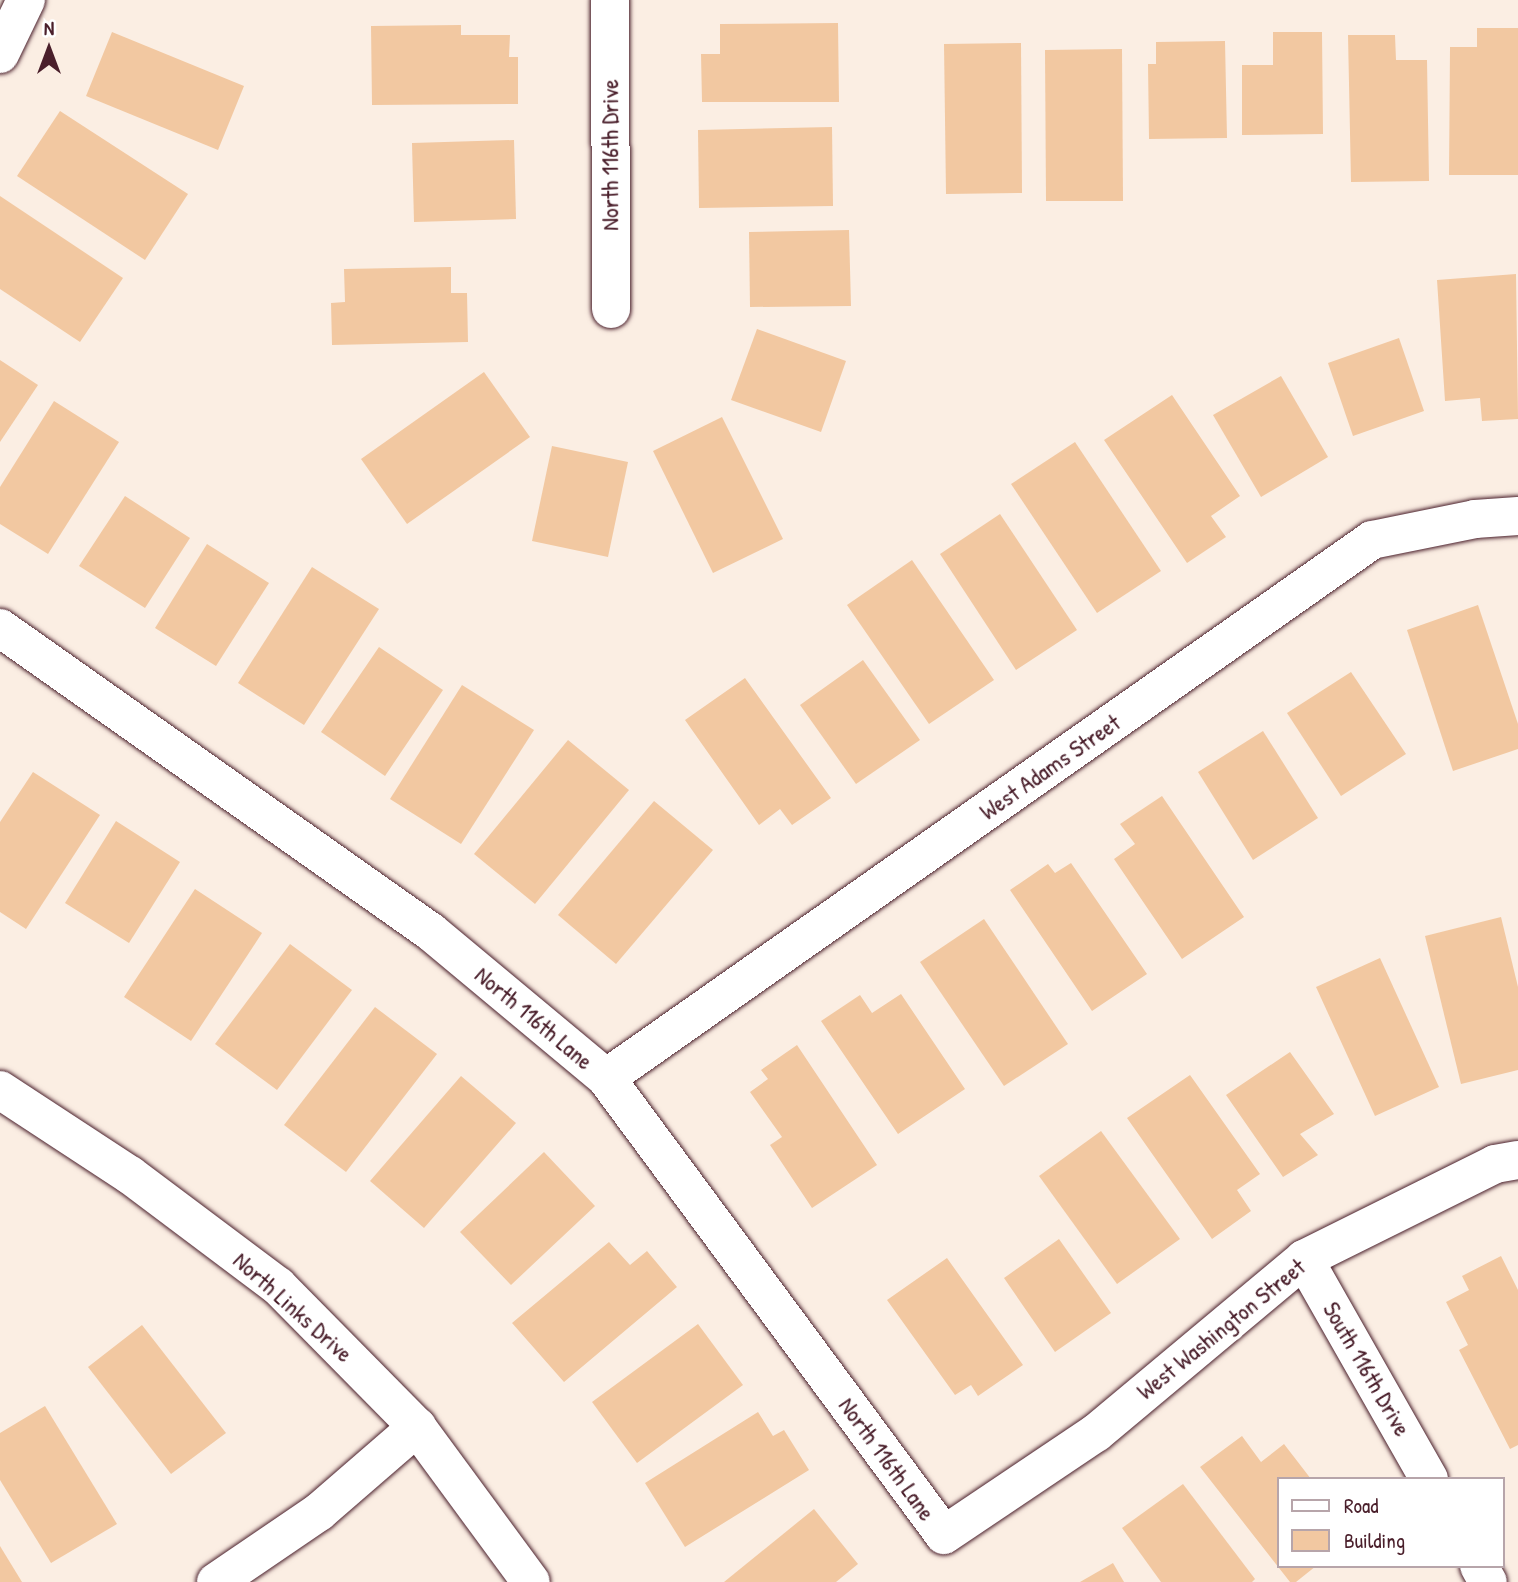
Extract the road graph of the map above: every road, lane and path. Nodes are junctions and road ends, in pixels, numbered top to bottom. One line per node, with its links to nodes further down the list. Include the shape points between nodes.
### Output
1 (26, 0): 3 (street)
2 (610, 0): 4 (street, North 116th Drive)
3 (0, 54)
4 (611, 309)
5 (1518, 516): 7 (street, West Adams Street, via 1475,519 1373,540)
6 (0, 628): 7 (street, North 116th Lane, via 431,932)
7 (606, 1078): 13 (street, North 116th Lane)
8 (0, 1090): 11 (street, North Links Drive, via 130,1175 278,1286)
9 (1518, 1160): 10 (street, West Washington Street, via 1495,1164)
10 (1304, 1259): 12 (street, South 116th Drive); 13 (street, West Washington Street, via 1096,1433)
11 (417, 1427): 14 (street, via 318,1512); 15 (street, North Links Drive)
12 (1428, 1477)
13 (944, 1535)
14 (216, 1582)
15 (531, 1582)

